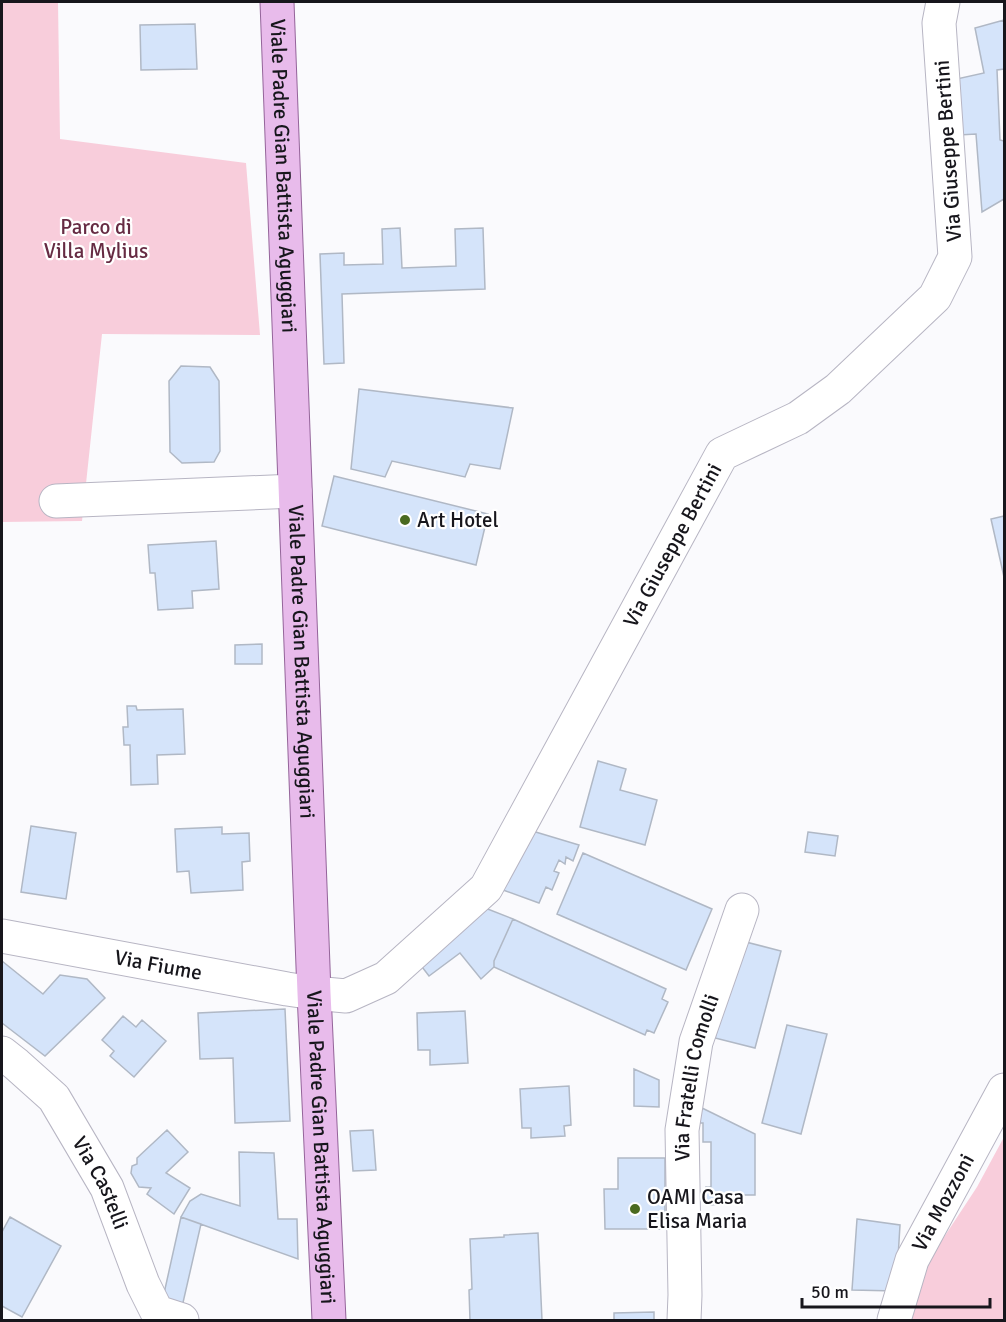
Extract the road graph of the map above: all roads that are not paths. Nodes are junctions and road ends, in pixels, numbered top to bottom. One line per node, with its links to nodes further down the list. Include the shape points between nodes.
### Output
1 (277, 2): 3 (main road, Viale Padre Gian Battista Aguggiari)
2 (943, 2): 7 (street, Via Giuseppe Bertini, via 939,23 955,257 935,297 838,389 798,418 722,454 486,888 386,978 346,996)
3 (295, 491): 4 (street); 7 (main road, Viale Padre Gian Battista Aguggiari)
4 (56, 501)
5 (742, 910): 12 (street, Via Fratelli Comolli, via 696,1042 682,1130)
6 (2, 936): 7 (street, Via Fiume)
7 (314, 993): 11 (main road, Viale Padre Gian Battista Aguggiari)
8 (2, 1053): 10 (street, Via Castelli, via 54,1098 108,1188 157,1312)
9 (1005, 1090): 13 (street, Via Mozzoni, via 912,1260)
10 (182, 1320)
11 (329, 1320)
12 (684, 1320)
13 (894, 1320)

